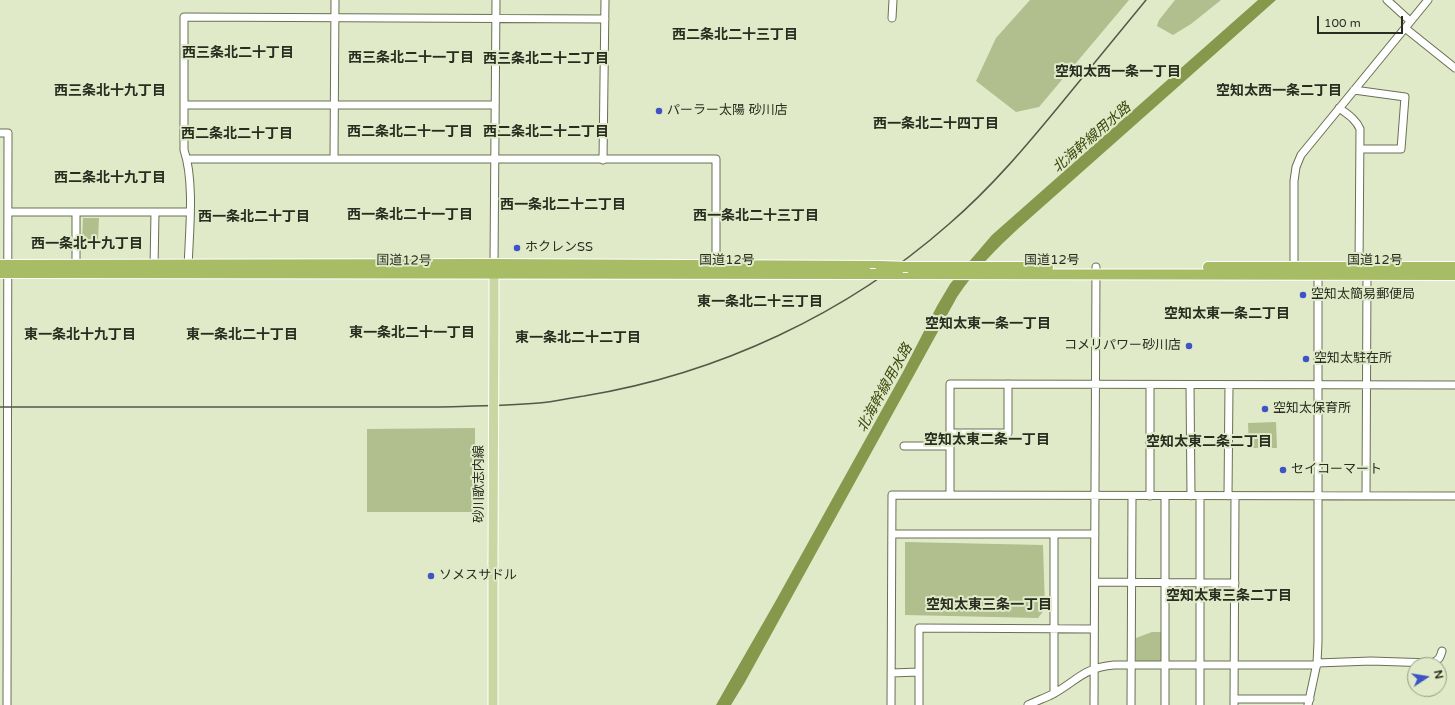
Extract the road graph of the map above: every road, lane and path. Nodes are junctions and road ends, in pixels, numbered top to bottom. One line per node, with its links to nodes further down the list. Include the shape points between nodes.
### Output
1 (334, 0): 8 (street)
2 (496, 0): 7 (street)
3 (605, 0): 10 (street)
4 (893, 0): 9 (street)
5 (1387, 0): 11 (street)
6 (1428, 0): 11 (street)
7 (496, 17): 8 (street); 10 (street); 16 (street)
8 (334, 18): 15 (street, via 184,17); 17 (street)
9 (892, 18)
10 (605, 19): 24 (street)
11 (1410, 21): 12 (street)
12 (1405, 28): 13 (street); 14 (street)
13 (1455, 68)
14 (1354, 90): 18 (street); 20 (street, via 1405,97 1401,149)
15 (184, 105): 17 (street); 21 (street, via 184,150)
16 (495, 105): 17 (street); 23 (street)
17 (334, 106): 22 (street)
18 (1339, 108): 20 (street, via 1358,124); 39 (street, via 1301,155 1296,167)
19 (0, 133): 25 (street, via 8,133)
20 (1360, 149): 31 (street)
21 (187, 159): 22 (street); 28 (street)
22 (334, 159): 23 (street)
23 (495, 159): 24 (street); 29 (street)
24 (603, 160): 30 (street, via 716,159)
25 (8, 212): 26 (street); 33 (street)
26 (76, 212): 27 (street); 34 (street)
27 (154, 212): 28 (street); 35 (street)
28 (189, 212): 36 (street)
29 (494, 264): 30 (highway, 国道12号); 36 (highway, 国道12号); 43 (main road, 砂川歌志内線)
30 (716, 266): 37 (highway, 国道12号, bridge, via 880,266)
31 (1359, 267): 32 (highway, 国道12号); 40 (highway, 国道12号)
32 (1455, 268)
33 (4, 269): 34 (highway, 国道12号); 69 (street)
34 (76, 269): 35 (highway, 国道12号)
35 (154, 269): 36 (highway, 国道12号)
36 (188, 269): 43 (highway, 国道12号)
37 (952, 270): 38 (highway, 国道12号); 43 (highway, 国道12号, bridge, via 898,274)
38 (1096, 271): 39 (highway, 国道12号); 45 (street)
39 (1294, 271): 40 (highway, 国道12号)
40 (1318, 271): 41 (highway, 国道12号); 49 (street)
41 (1367, 274): 42 (highway, 国道12号); 50 (street)
42 (1455, 274)
43 (494, 275): 92 (main road, 砂川歌志内線, bridge)
44 (1008, 384): 45 (street); 52 (street, via 950,384); 52 (street, via 1008,433)
45 (1096, 385): 46 (street); 56 (street)
46 (1150, 385): 47 (street); 58 (street)
47 (1190, 385): 48 (street); 60 (street)
48 (1229, 385): 49 (street); 62 (street)
49 (1318, 385): 50 (street); 63 (street)
50 (1367, 385): 51 (street); 64 (street)
51 (1455, 385)
52 (950, 433): 54 (street)
53 (904, 446): 54 (street)
54 (950, 446): 55 (street)
55 (950, 495): 56 (street); 66 (street, via 892,495)
56 (1096, 495): 57 (street); 68 (street)
57 (1132, 496): 58 (street); 73 (street)
58 (1150, 496): 59 (street)
59 (1165, 496): 60 (street); 74 (street)
60 (1191, 496): 61 (street)
61 (1200, 496): 62 (street); 72 (street)
62 (1232, 496): 63 (street); 75 (street)
63 (1318, 496): 64 (street); 80 (street)
64 (1366, 496): 65 (street)
65 (1455, 496)
66 (892, 534): 67 (street); 87 (street)
67 (1054, 534): 68 (street); 77 (street)
68 (1095, 534): 71 (street)
69 (4, 536): 70 (street)
70 (4, 562): 76 (street)
71 (1095, 582): 73 (street); 78 (street)
72 (1200, 582): 74 (street); 75 (street); 83 (street)
73 (1132, 583): 74 (street); 81 (street)
74 (1165, 583): 82 (street)
75 (1234, 583): 84 (street)
76 (4, 605): 91 (street)
77 (1055, 629): 78 (street); 86 (street, via 919,628); 88 (street)
78 (1094, 629): 85 (street)
79 (1442, 651): 80 (street, via 1440,658 1432,663 1370,661)
80 (1317, 664): 84 (street); 90 (street)
81 (1132, 665): 82 (street); 85 (street); 97 (street)
82 (1165, 665): 83 (street); 98 (street)
83 (1200, 665): 84 (street); 99 (street)
84 (1234, 665): 89 (street)
85 (1094, 668): 88 (street); 96 (street)
86 (919, 672): 87 (street); 94 (street)
87 (891, 673): 93 (street)
88 (1054, 694): 95 (street)
89 (1234, 702): 90 (street)
90 (1309, 702)
91 (7, 705)
92 (493, 705)
93 (891, 705)
94 (919, 705)
95 (1028, 705)
96 (1094, 705)
97 (1131, 705)
98 (1165, 705)
99 (1200, 705)

